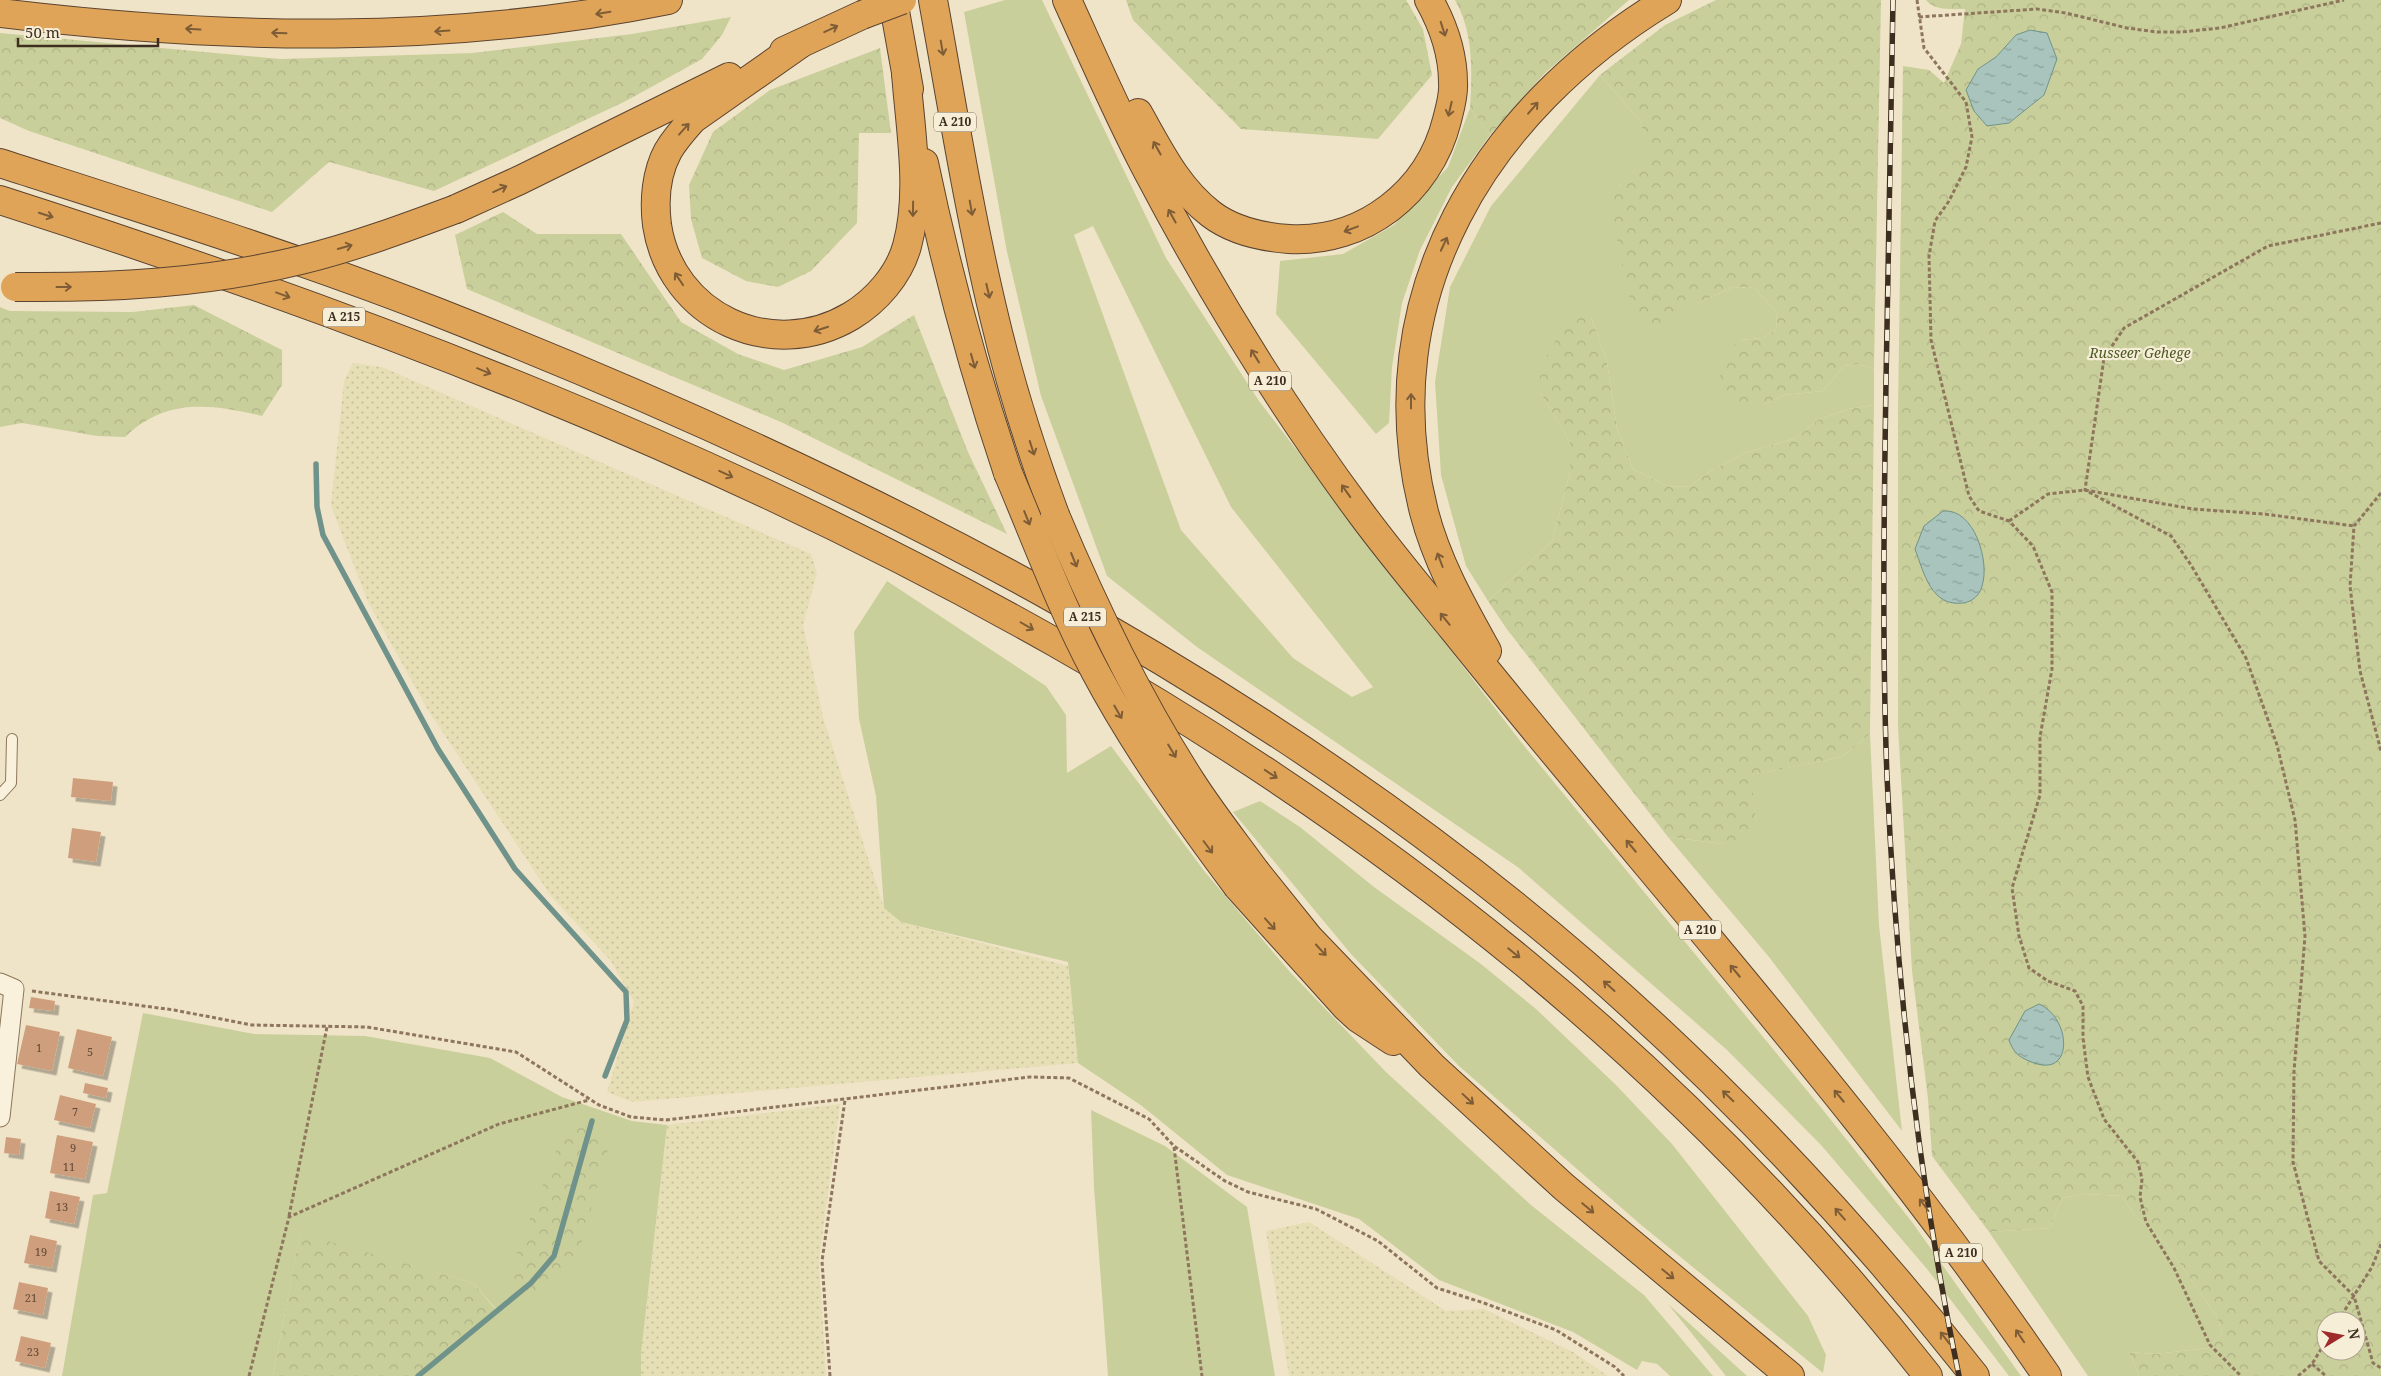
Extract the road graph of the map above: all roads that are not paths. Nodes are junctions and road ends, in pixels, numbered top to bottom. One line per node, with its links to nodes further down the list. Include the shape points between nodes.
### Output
1 (668, 0): 8 (highway, one-way to 8, via 526,23 372,34 173,28)
2 (893, 0): 10 (highway)
3 (902, 0): 9 (highway, one-way to 3, bridge)
4 (933, 0): 17 (highway, A 210, one-way to 17, bridge, via 994,317 1055,515 1090,597 1136,688)
5 (1068, 0): 6 (highway, one-way to 5, via 1442,26 1453,83 1444,133 1432,161 1414,187 1391,209 1338,234 1302,239 1250,233 1212,214 1194,198 1171,172 1138,112); 14 (highway, A 210, one-way to 5, via 1363,516 1273,385 1227,312 1145,167)
6 (1429, 0)
7 (1667, 0): 14 (highway, one-way to 7, via 1452,589 1424,513 1417,484 1412,433 1412,367 1418,326 1431,278 1452,226 1466,198 1506,140 1540,100 1587,56 1615,33)
8 (0, 13)
9 (800, 44): 10 (highway, one-way to 9, via 914,172 912,221 906,248 896,271 880,293 861,310 822,330 803,335 782,335 741,328 695,300 666,258 655,210 661,169 679,134 693,118); 13 (highway, one-way to 9, bridge, via 139,285 253,270 302,260 373,239 456,209 520,180)
10 (906, 73): 17 (highway, one-way to 17, bridge, via 943,248 973,361 1008,472 1060,598 1111,700 1180,809)
11 (0, 162): 23 (highway, A 215, one-way to 11, via 1894,1275 1799,1169 1677,1047 1583,963 1465,868 1372,799 1258,721 1154,657 955,544 700,422 435,311 242,242)
12 (0, 200): 22 (highway, A 215, one-way to 22, via 143,246 405,339 681,454 946,581 1181,716 1350,828 1478,924 1566,996 1681,1102 1782,1204 1864,1296)
13 (8, 286)
14 (1530, 726): 24 (highway, A 210, one-way to 14, via 1971,1267 1870,1133)
15 (12, 739): 16 (lane, via 11,783)
16 (0, 795)
17 (1247, 879): 21 (highway, one-way to 21, via 1262,916 1358,1018 1432,1066 1564,1187)
18 (7, 986): 19 (street)
19 (2, 1082): 20 (street)
20 (0, 1117)
21 (1790, 1376)
22 (1928, 1376)
23 (1975, 1376)
24 (2047, 1376)

